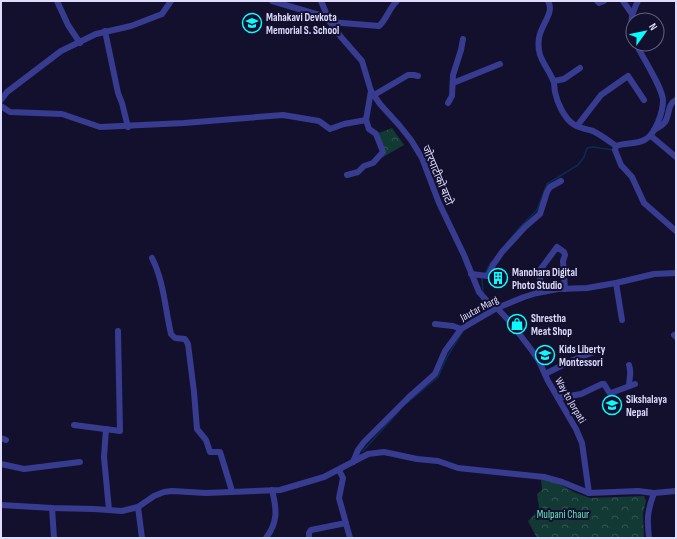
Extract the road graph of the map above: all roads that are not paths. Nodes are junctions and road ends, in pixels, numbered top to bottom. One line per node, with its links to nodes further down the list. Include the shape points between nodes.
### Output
1 (57, 1): 17 (street)
2 (171, 1): 15 (street, via 162,14 131,26)
3 (272, 1): 13 (street, via 316,14)
4 (321, 1): 13 (street)
5 (397, 1): 14 (street, via 379,26)
6 (548, 1): 22 (street, via 550,14 541,28 538,51)
7 (597, 1): 8 (street)
8 (604, 1)
9 (623, 1): 11 (street)
10 (638, 1): 12 (street)
11 (631, 12)
12 (633, 12)
13 (326, 14): 14 (street, जोरपाटीको बाटो)
14 (330, 22): 24 (street, जोरपाटीको बाटो, via 362,62)
15 (105, 31): 17 (street); 31 (street)
16 (463, 39): 23 (street)
17 (80, 43): 25 (street, via 61,51 7,92)
18 (640, 52): 33 (street, via 662,97 663,107)
19 (500, 64): 23 (street)
20 (580, 68): 22 (street, via 564,79)
21 (418, 76): 24 (street, via 408,75)
22 (554, 81): 32 (street, via 555,94 560,106 568,120)
23 (453, 83): 28 (street, via 452,96)
24 (372, 93): 30 (street); 41 (street, जोरपाटीको बाटो, via 411,140 422,158)
25 (1, 100)
26 (644, 100): 32 (street, via 628,76 601,95)
27 (676, 100): 33 (street, via 670,104 666,121)
28 (448, 103)
29 (1, 106): 31 (street, via 10,112 62,114 100,127)
30 (366, 120): 31 (street, via 333,129 319,121 283,115); 36 (street, via 369,130 376,134 383,152 373,163)
31 (128, 126)
32 (577, 126): 34 (street, via 598,134)
33 (653, 133): 34 (street, via 643,141); 35 (street)
34 (616, 146): 38 (street, via 621,165 635,182 644,203)
35 (676, 157)
36 (347, 175)
37 (560, 181): 41 (street, via 550,187 540,214 513,239 490,274)
38 (676, 230)
39 (152, 258): 62 (street, via 158,269 171,334 175,338 185,339 188,344 197,429 206,440 210,452 220,452)
40 (676, 273): 42 (street, Jautar Marg, via 654,274)
41 (471, 274): 44 (street, जोरपाटीको बाटो)
42 (616, 283): 43 (street, Jautar Marg); 47 (street)
43 (565, 289): 45 (street, Jautar Marg); 45 (street, via 565,254 557,248 537,274 540,277)
44 (479, 292): 46 (street, Way to Jorpati)
45 (541, 292): 46 (street, Jautar Marg)
46 (497, 308): 49 (street, Jautar Marg); 53 (street, Way to Jorpati, via 533,352)
47 (622, 320)
48 (436, 324): 49 (street)
49 (461, 329): 58 (street, Jautar Marg, via 445,351 435,374 364,442)
50 (118, 331): 56 (street, via 120,431)
51 (594, 352): 53 (street)
52 (629, 365): 54 (street, via 632,385 611,393 602,384 580,394)
53 (545, 374): 54 (street, Way to Jorpati)
54 (558, 398): 64 (street, Way to Jorpati, via 582,443)
55 (74, 425): 56 (street)
56 (106, 429): 69 (street, via 104,457)
57 (80, 462): 59 (street, via 24,469)
58 (353, 462): 60 (street); 64 (street, via 368,454 384,452 438,461 458,468 544,477)
59 (1, 464)
60 (339, 470): 61 (street, via 311,482); 70 (street, via 343,478 339,498)
61 (272, 490): 62 (street); 73 (street, via 276,515 275,523)
62 (232, 491): 67 (street, via 206,494 164,492)
63 (676, 491): 65 (street)
64 (589, 493): 65 (street)
65 (654, 493): 76 (street, via 647,516)
66 (1, 504): 68 (street)
67 (138, 507): 69 (street, via 122,511); 72 (street)
68 (52, 508): 69 (street); 71 (street)
69 (109, 510)
70 (346, 523): 74 (street, via 311,530); 75 (street)
71 (54, 538)
72 (142, 538)
73 (266, 538)
74 (309, 538)
75 (350, 538)
76 (649, 538)

